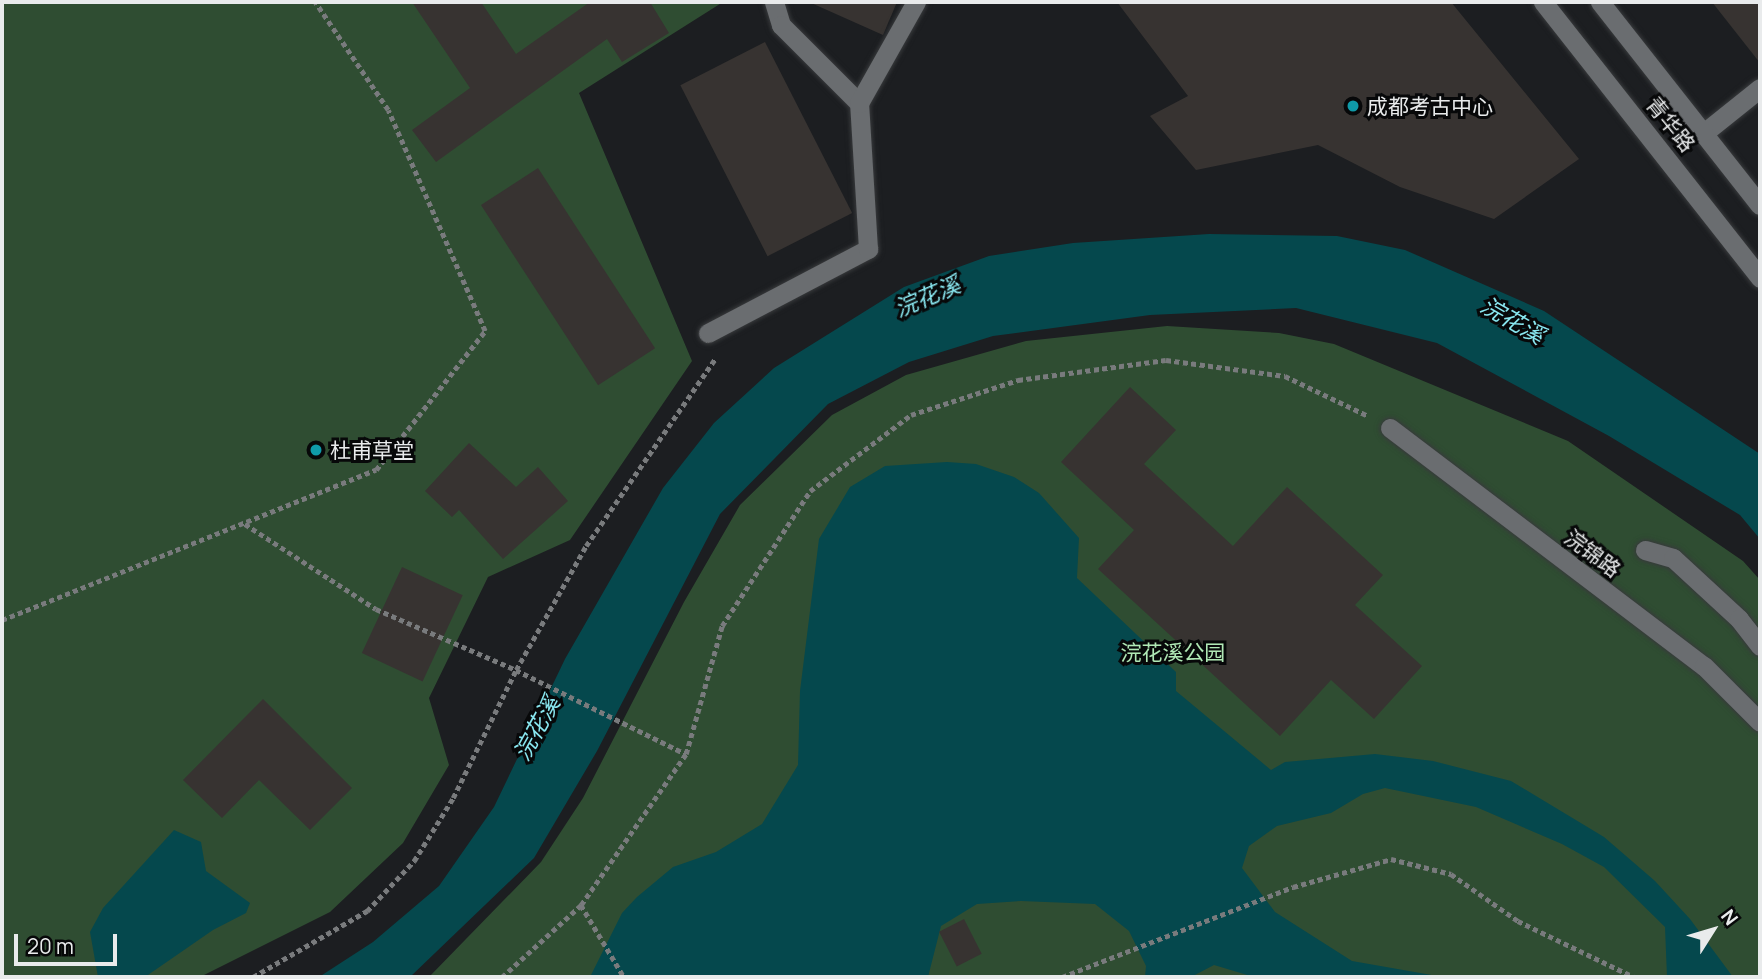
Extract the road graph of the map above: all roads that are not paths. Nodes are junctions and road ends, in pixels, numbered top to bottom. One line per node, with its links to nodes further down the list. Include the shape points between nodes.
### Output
1 (774, 2): 6 (main road, via 781,25)
2 (916, 2): 6 (main road)
3 (1543, 2): 9 (main road, 青华路)
4 (1600, 2): 7 (main road, 青华路)
5 (1760, 88): 7 (main road)
6 (859, 103): 10 (main road, via 867,249)
7 (1705, 132): 8 (main road, 青华路)
8 (1760, 205)
9 (1760, 278)
10 (708, 333)
11 (1391, 428): 14 (main road, 浣锦路, via 1704,666)
12 (1645, 550): 13 (main road, via 1673,558 1739,619)
13 (1760, 646)
14 (1760, 722)

